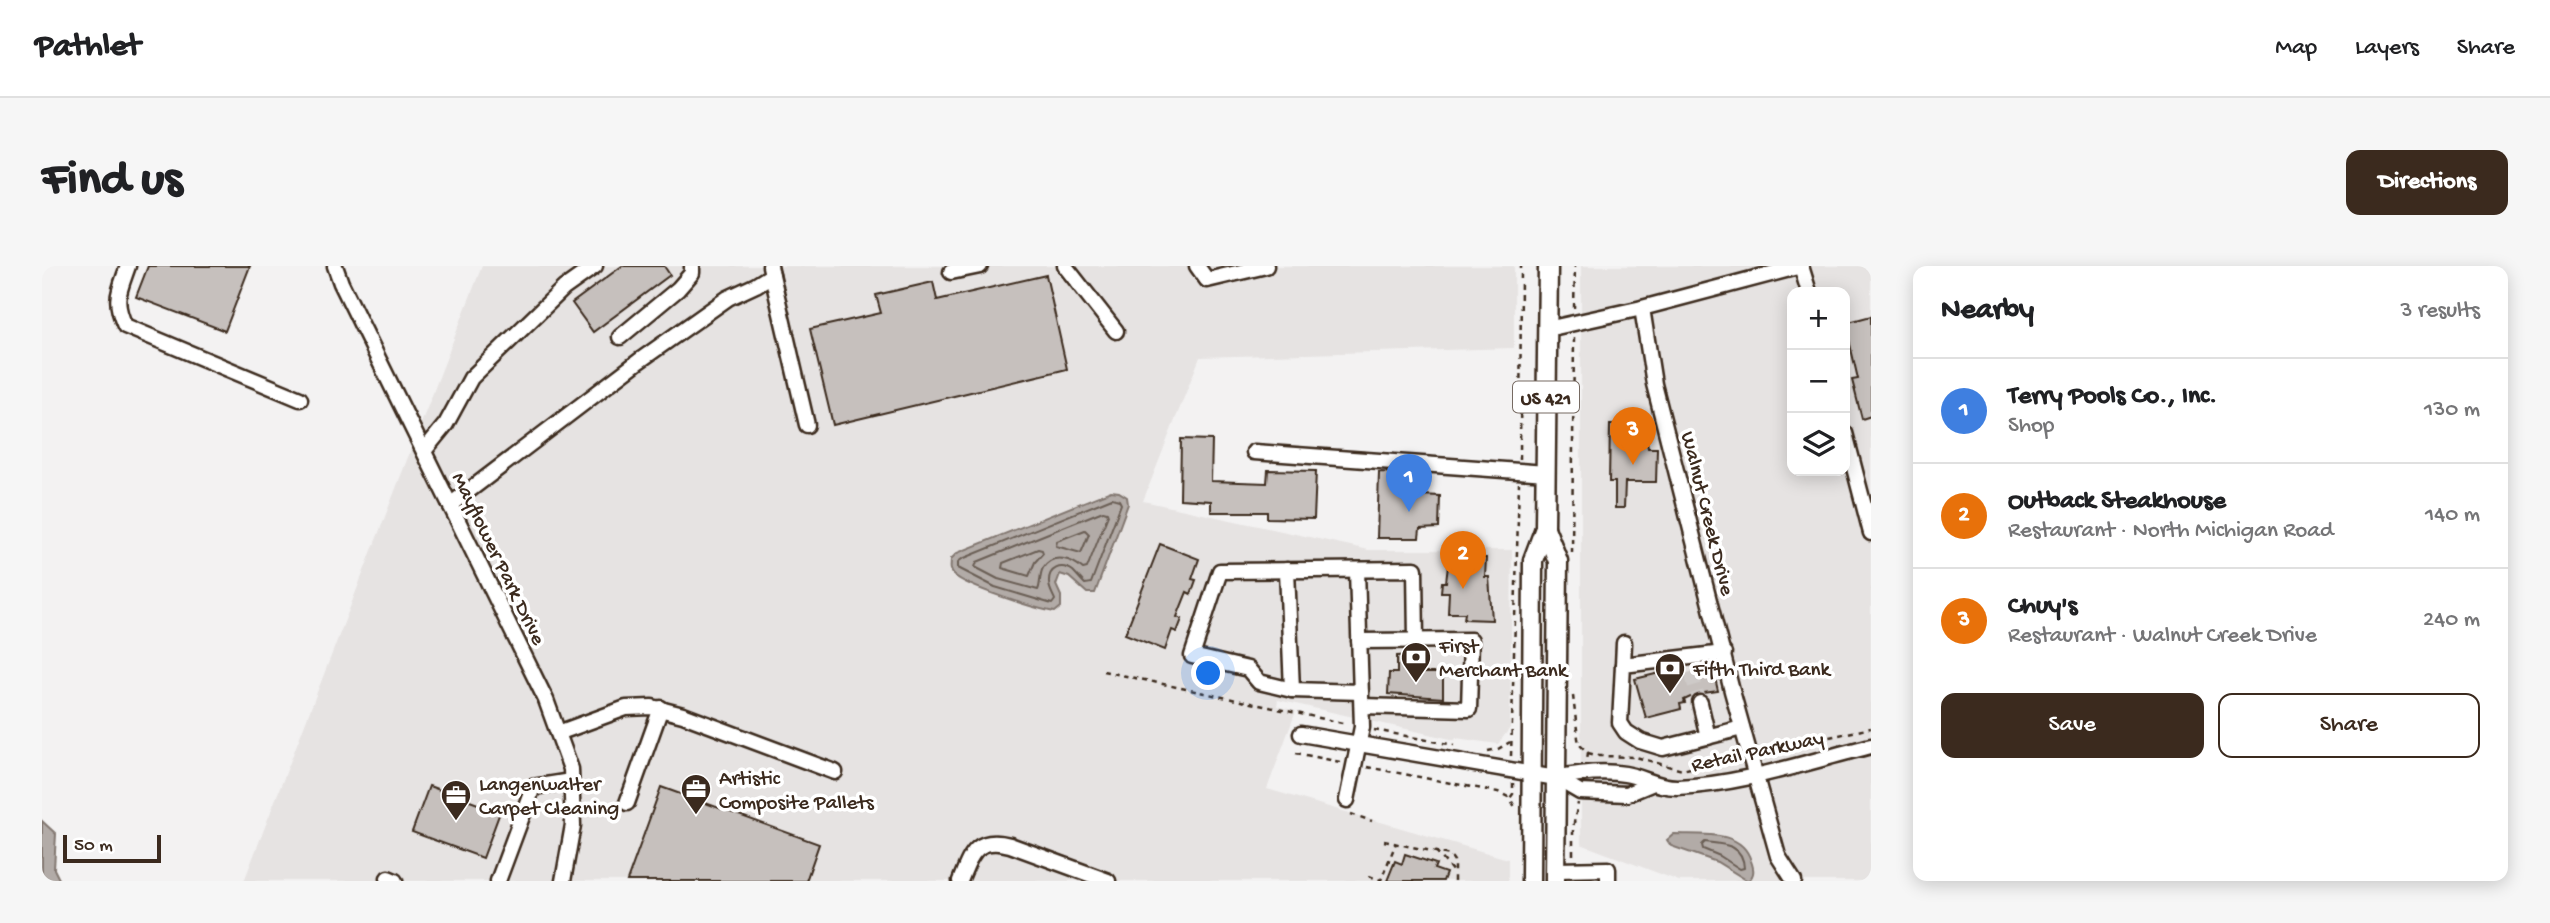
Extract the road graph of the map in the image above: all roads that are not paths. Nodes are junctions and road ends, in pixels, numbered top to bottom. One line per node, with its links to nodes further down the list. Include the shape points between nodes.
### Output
1 (128, 266): 18 (street, via 117,298 125,326)
2 (335, 266): 20 (street, Mayflower Park Drive)
3 (595, 266): 20 (street, via 564,288 471,378 446,425)
4 (692, 266): 17 (street, via 692,273 678,289)
5 (980, 266): 12 (street)
6 (1065, 266): 16 (street)
7 (1197, 266): 8 (street, via 1207,280)
8 (1266, 266)
9 (1548, 266): 15 (main road, US 421)
10 (1801, 266): 13 (street); 14 (street)
11 (771, 270): 19 (street); 24 (street, via 756,285 728,298 639,360)
12 (951, 272)
13 (1807, 287)
14 (1642, 307): 15 (street); 32 (street, Walnut Creek Drive, via 1654,384)
15 (1547, 329): 23 (main road, US 421)
16 (1116, 331)
17 (620, 337)
18 (300, 399)
19 (807, 425)
20 (424, 451): 24 (street, Mayflower Park Drive)
21 (1254, 452): 23 (street)
22 (1850, 452): 26 (street)
23 (1546, 474): 25 (main road, US 421)
24 (450, 505): 41 (street, Mayflower Park Drive, via 547,700)
25 (1545, 528): 47 (main road, US 421, via 1533,560); 49 (main road, US 421, via 1558,561)
26 (1871, 533)
27 (1287, 570): 28 (street); 36 (street); 36 (street, via 1220,571 1192,656 1248,669 1259,682)
28 (1357, 570): 29 (street); 30 (street, via 1415,569)
29 (1360, 641): 30 (street); 37 (street)
30 (1416, 641): 37 (street, via 1471,640 1469,709)
31 (1624, 643): 34 (street)
32 (1724, 653): 33 (street); 40 (street, Walnut Creek Drive)
33 (1689, 657): 34 (street); 35 (street)
34 (1623, 666): 43 (street, via 1620,723 1626,732 1663,748)
35 (1692, 672)
36 (1292, 690): 37 (street)
37 (1361, 699): 44 (street)
38 (1700, 703): 43 (street)
39 (661, 708): 41 (street, via 626,708); 46 (street); 52 (street)
40 (1742, 728): 43 (street); 48 (street, Walnut Creek Drive)
41 (558, 733): 50 (street, Mayflower Park Drive)
42 (1301, 734): 44 (street, Retail Parkway)
43 (1708, 737)
44 (1359, 745): 47 (street, Retail Parkway); 53 (street)
45 (1871, 746): 48 (street, Retail Parkway)
46 (835, 772)
47 (1532, 774): 49 (street, Retail Parkway); 59 (main road, US 421)
48 (1755, 774): 51 (street, Retail Parkway, via 1696,786); 61 (street, Walnut Creek Drive, via 1778,856)
49 (1556, 778): 51 (street, Retail Parkway, via 1584,772 1627,774); 51 (street, Retail Parkway, via 1580,792 1627,794); 54 (main road, US 421)
50 (571, 781): 55 (street, via 533,787); 56 (street, Mayflower Park Drive, via 573,825)
51 (1651, 784)
52 (627, 803)
53 (1349, 807)
54 (1561, 873): 60 (street, via 1608,869)
55 (498, 881)
56 (563, 881)
57 (961, 881): 58 (street, via 975,850 997,842)
58 (1108, 881)
59 (1531, 881)
60 (1608, 881)
61 (1794, 881)

